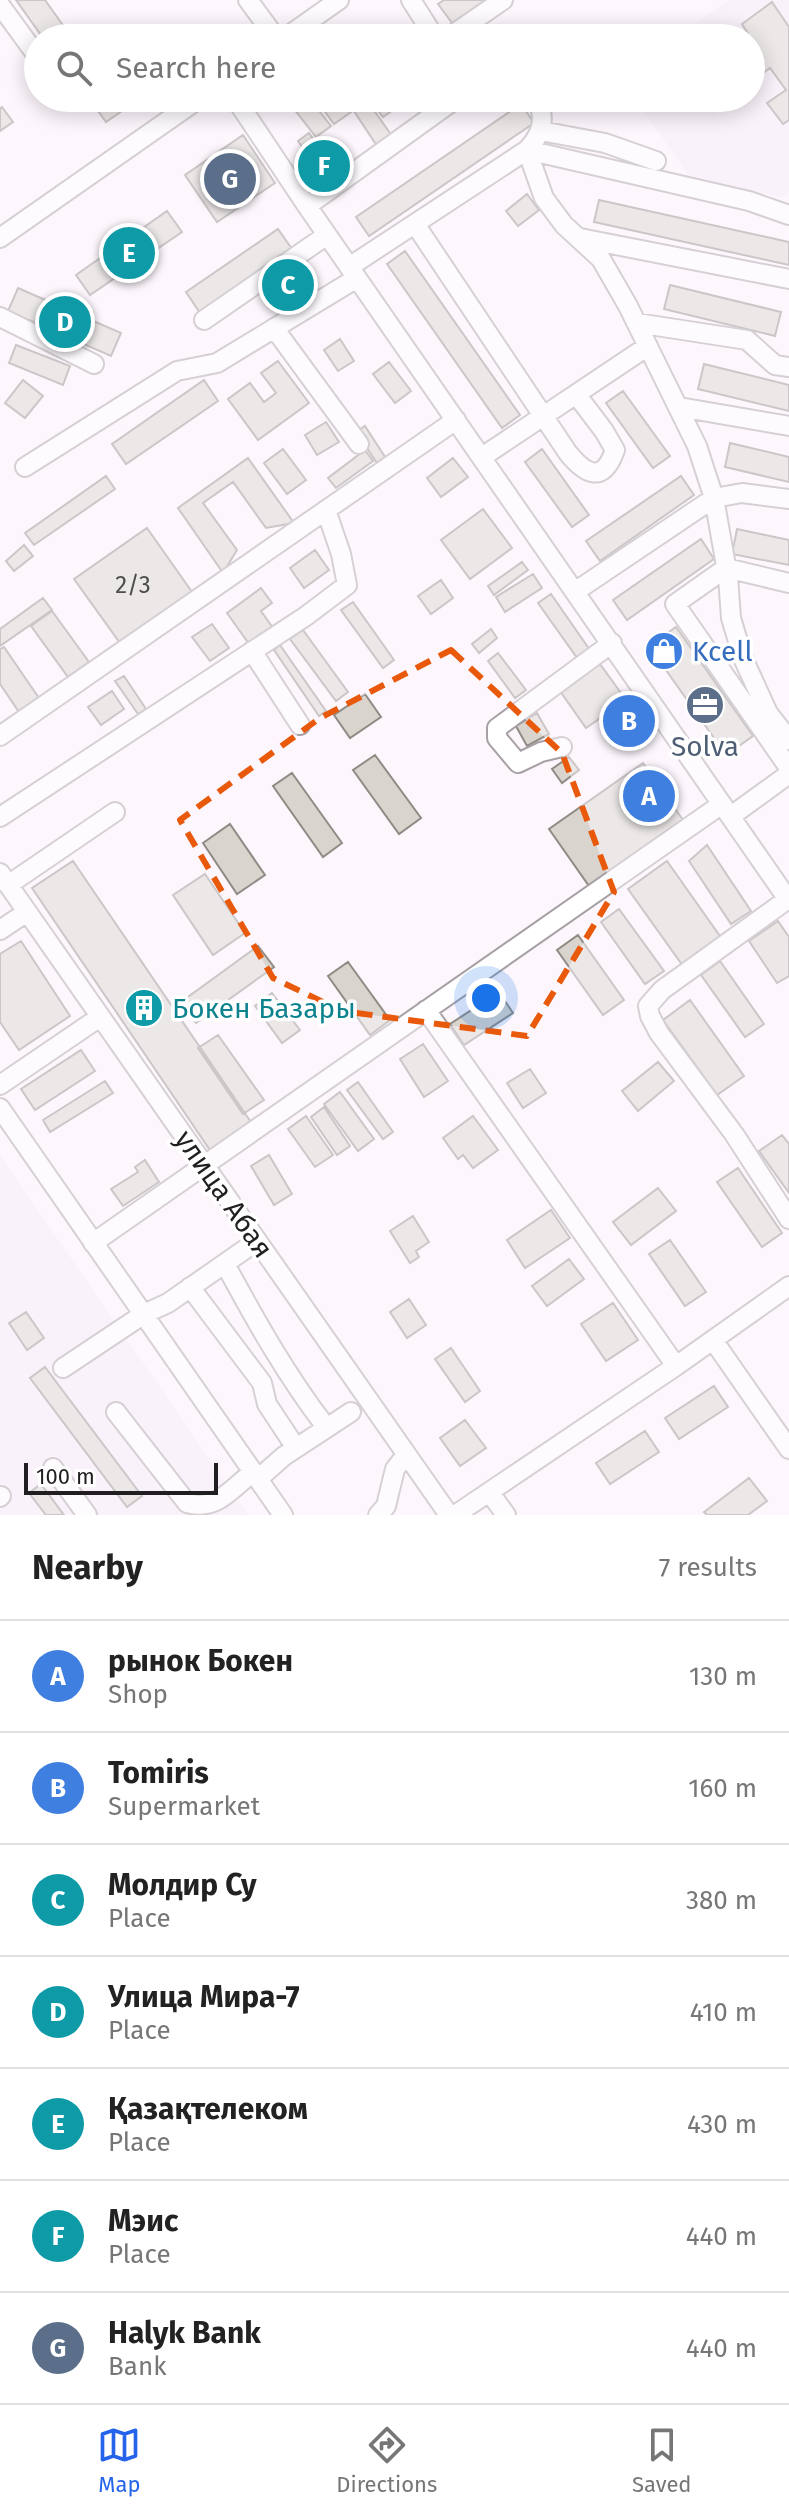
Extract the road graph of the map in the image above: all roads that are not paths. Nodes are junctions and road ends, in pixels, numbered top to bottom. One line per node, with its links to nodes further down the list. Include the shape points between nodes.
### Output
1 (248, 0): 6 (street)
2 (339, 0): 7 (street)
3 (411, 0): 8 (street)
4 (503, 0): 9 (street)
5 (0, 5): 10 (street)
6 (266, 24)
7 (305, 24)
8 (426, 24)
9 (468, 24)
10 (24, 38)
11 (180, 112): 22 (street)
12 (244, 112): 18 (street)
13 (438, 112): 18 (street)
14 (541, 112): 15 (street)
15 (541, 131): 16 (street); 17 (street, via 605,143)
16 (527, 150): 19 (street); 20 (street); 23 (street, via 544,198)
17 (656, 161)
18 (307, 206): 21 (street)
19 (789, 215)
20 (415, 224): 24 (street); 35 (street)
21 (327, 235): 24 (street); 27 (street)
22 (0, 238)
23 (580, 238): 25 (street); 28 (street, via 601,259)
24 (353, 272): 29 (street); 36 (street)
25 (789, 279)
26 (0, 317): 31 (street)
27 (204, 320)
28 (637, 323): 30 (street); 32 (street, via 747,340 775,365)
29 (274, 328): 38 (street); 40 (street, via 217,363 177,371)
30 (648, 346): 33 (street); 34 (street)
31 (94, 364)
32 (789, 367)
33 (576, 394): 35 (street); 35 (street, via 615,450 601,471 581,470)
34 (679, 407): 37 (street); 41 (street)
35 (544, 416): 39 (street)
36 (456, 420): 39 (street); 43 (street)
37 (789, 426)
38 (359, 444)
39 (482, 457): 46 (street)
40 (25, 467)
41 (714, 498): 42 (street, via 742,493); 44 (street); 46 (street)
42 (789, 499)
43 (326, 510): 48 (street, via 347,585); 50 (street)
44 (726, 568): 45 (street); 51 (street, via 731,618 743,658 768,713); 53 (street, via 675,604)
45 (789, 583)
46 (576, 591): 47 (street)
47 (612, 643): 52 (street, via 497,728 497,738 518,763); 54 (street)
48 (252, 651): 49 (street); 56 (street)
49 (300, 725)
50 (0, 735)
51 (789, 740)
52 (562, 747)
53 (789, 771): 54 (street)
54 (727, 810): 58 (street); 61 (street)
55 (115, 812): 57 (street)
56 (0, 817)
57 (2, 877): 59 (street, улица Абая)
58 (788, 900): 66 (street, via 662,990 648,1006 659,1033)
59 (27, 912): 60 (street); 62 (street, улица Абая)
60 (0, 930)
61 (426, 1010): 65 (street); 74 (street)
62 (100, 1017): 63 (street); 65 (street, улица Абая)
63 (0, 1085)
64 (0, 1108): 68 (street)
65 (203, 1167): 67 (street, улица Абая); 68 (street)
66 (789, 1219)
67 (257, 1241): 69 (street); 81 (street, улица Абая)
68 (93, 1243): 72 (street)
69 (225, 1264): 71 (street); 78 (street, via 271,1349)
70 (789, 1286): 73 (street)
71 (190, 1287): 72 (street); 79 (street, via 262,1383 267,1404)
72 (144, 1314): 75 (street); 83 (street)
73 (713, 1340): 74 (street); 80 (street)
74 (676, 1366): 84 (street)
75 (63, 1368)
76 (116, 1412): 83 (street, via 187,1503 211,1505)
77 (351, 1412): 78 (street)
78 (326, 1427): 79 (street)
79 (296, 1448): 83 (street)
80 (789, 1449)
81 (406, 1455): 87 (street, via 395,1469 386,1506); 88 (street, улица Абая)
82 (53, 1468): 85 (street)
83 (256, 1476): 86 (street)
84 (490, 1493): 88 (street); 89 (street)
85 (87, 1515)
86 (283, 1515)
87 (378, 1515)
88 (452, 1515)
89 (506, 1515)

